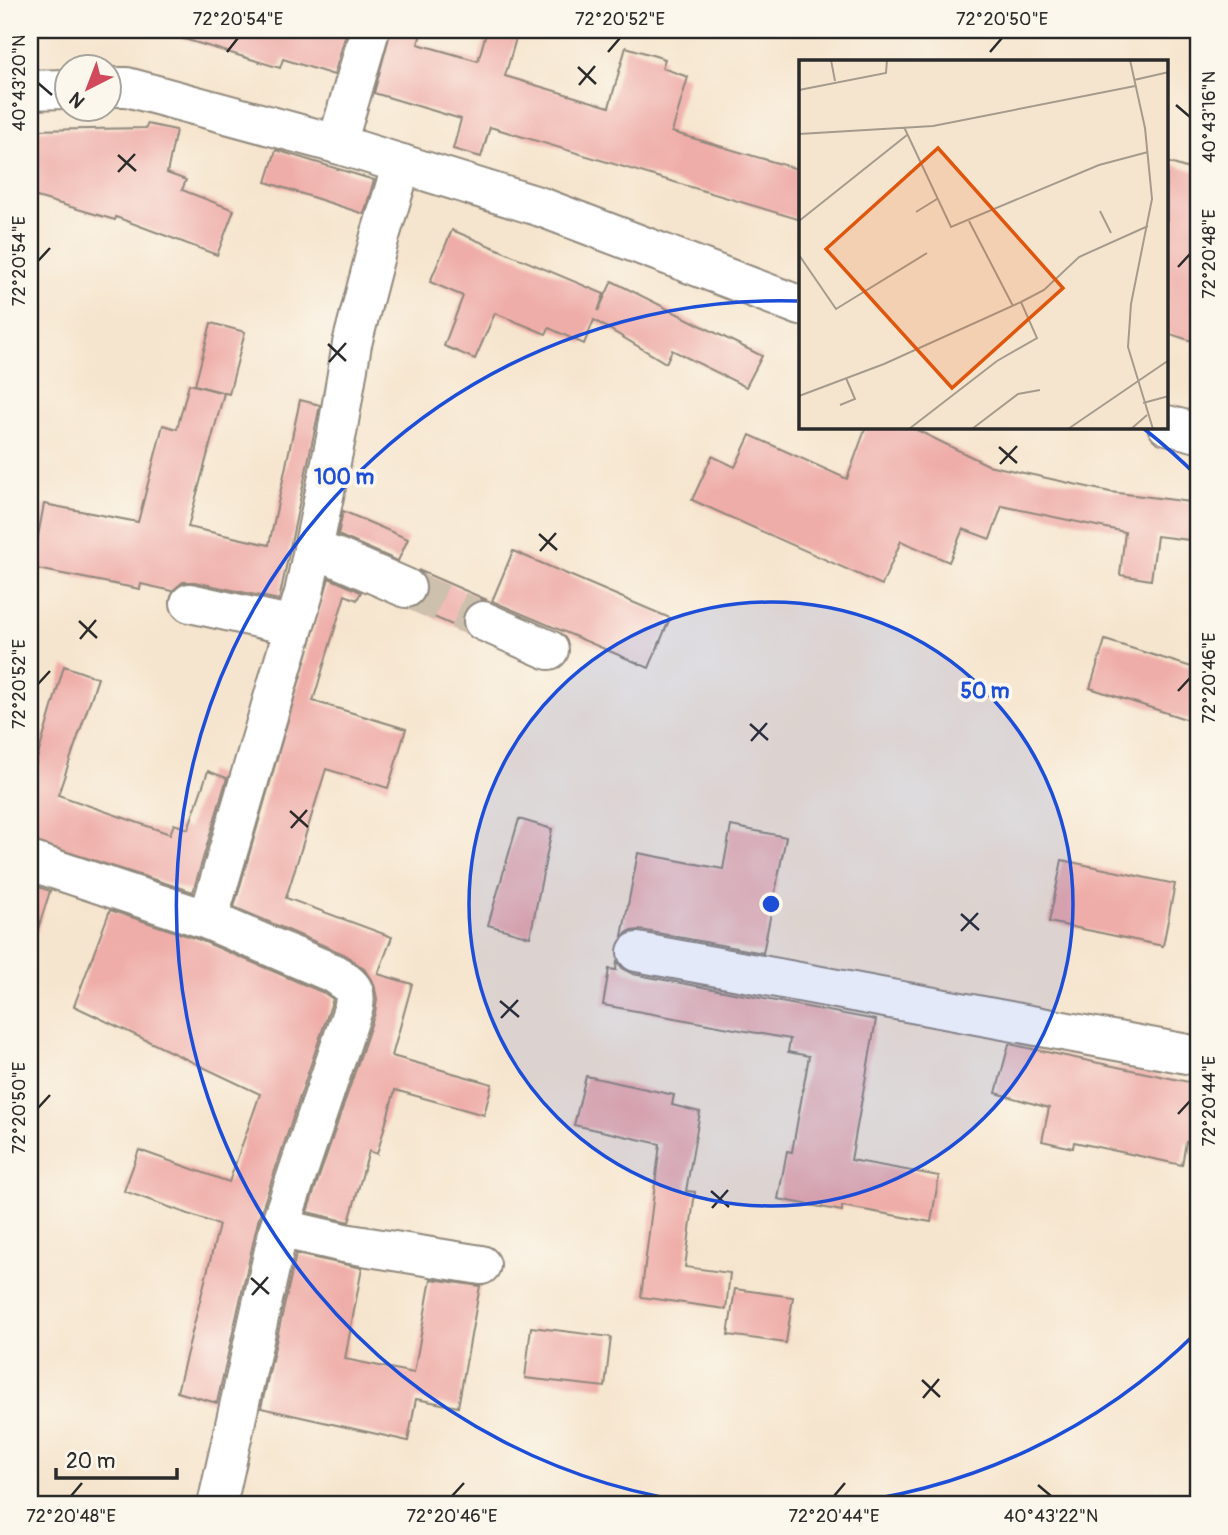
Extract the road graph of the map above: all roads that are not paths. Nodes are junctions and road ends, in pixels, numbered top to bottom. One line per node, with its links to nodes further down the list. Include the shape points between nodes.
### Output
1 (370, 30): 5 (street)
2 (122, 86): 5 (street)
3 (52, 89): 4 (street)
4 (30, 90)
5 (337, 144): 6 (street)
6 (402, 164): 7 (street, via 541,207); 10 (street, via 352,344)
7 (799, 305)
8 (1168, 425): 9 (street)
9 (1198, 433)
10 (313, 551): 11 (street); 14 (street)
11 (406, 588)
12 (190, 603): 14 (street)
13 (484, 621): 15 (street)
14 (294, 626): 17 (street)
15 (549, 650)
16 (30, 861): 17 (street)
17 (208, 920): 20 (street, via 335,974 356,994)
18 (637, 952): 19 (street)
19 (1198, 1056)
20 (279, 1228): 21 (street); 22 (street)
21 (481, 1265)
22 (216, 1505)

